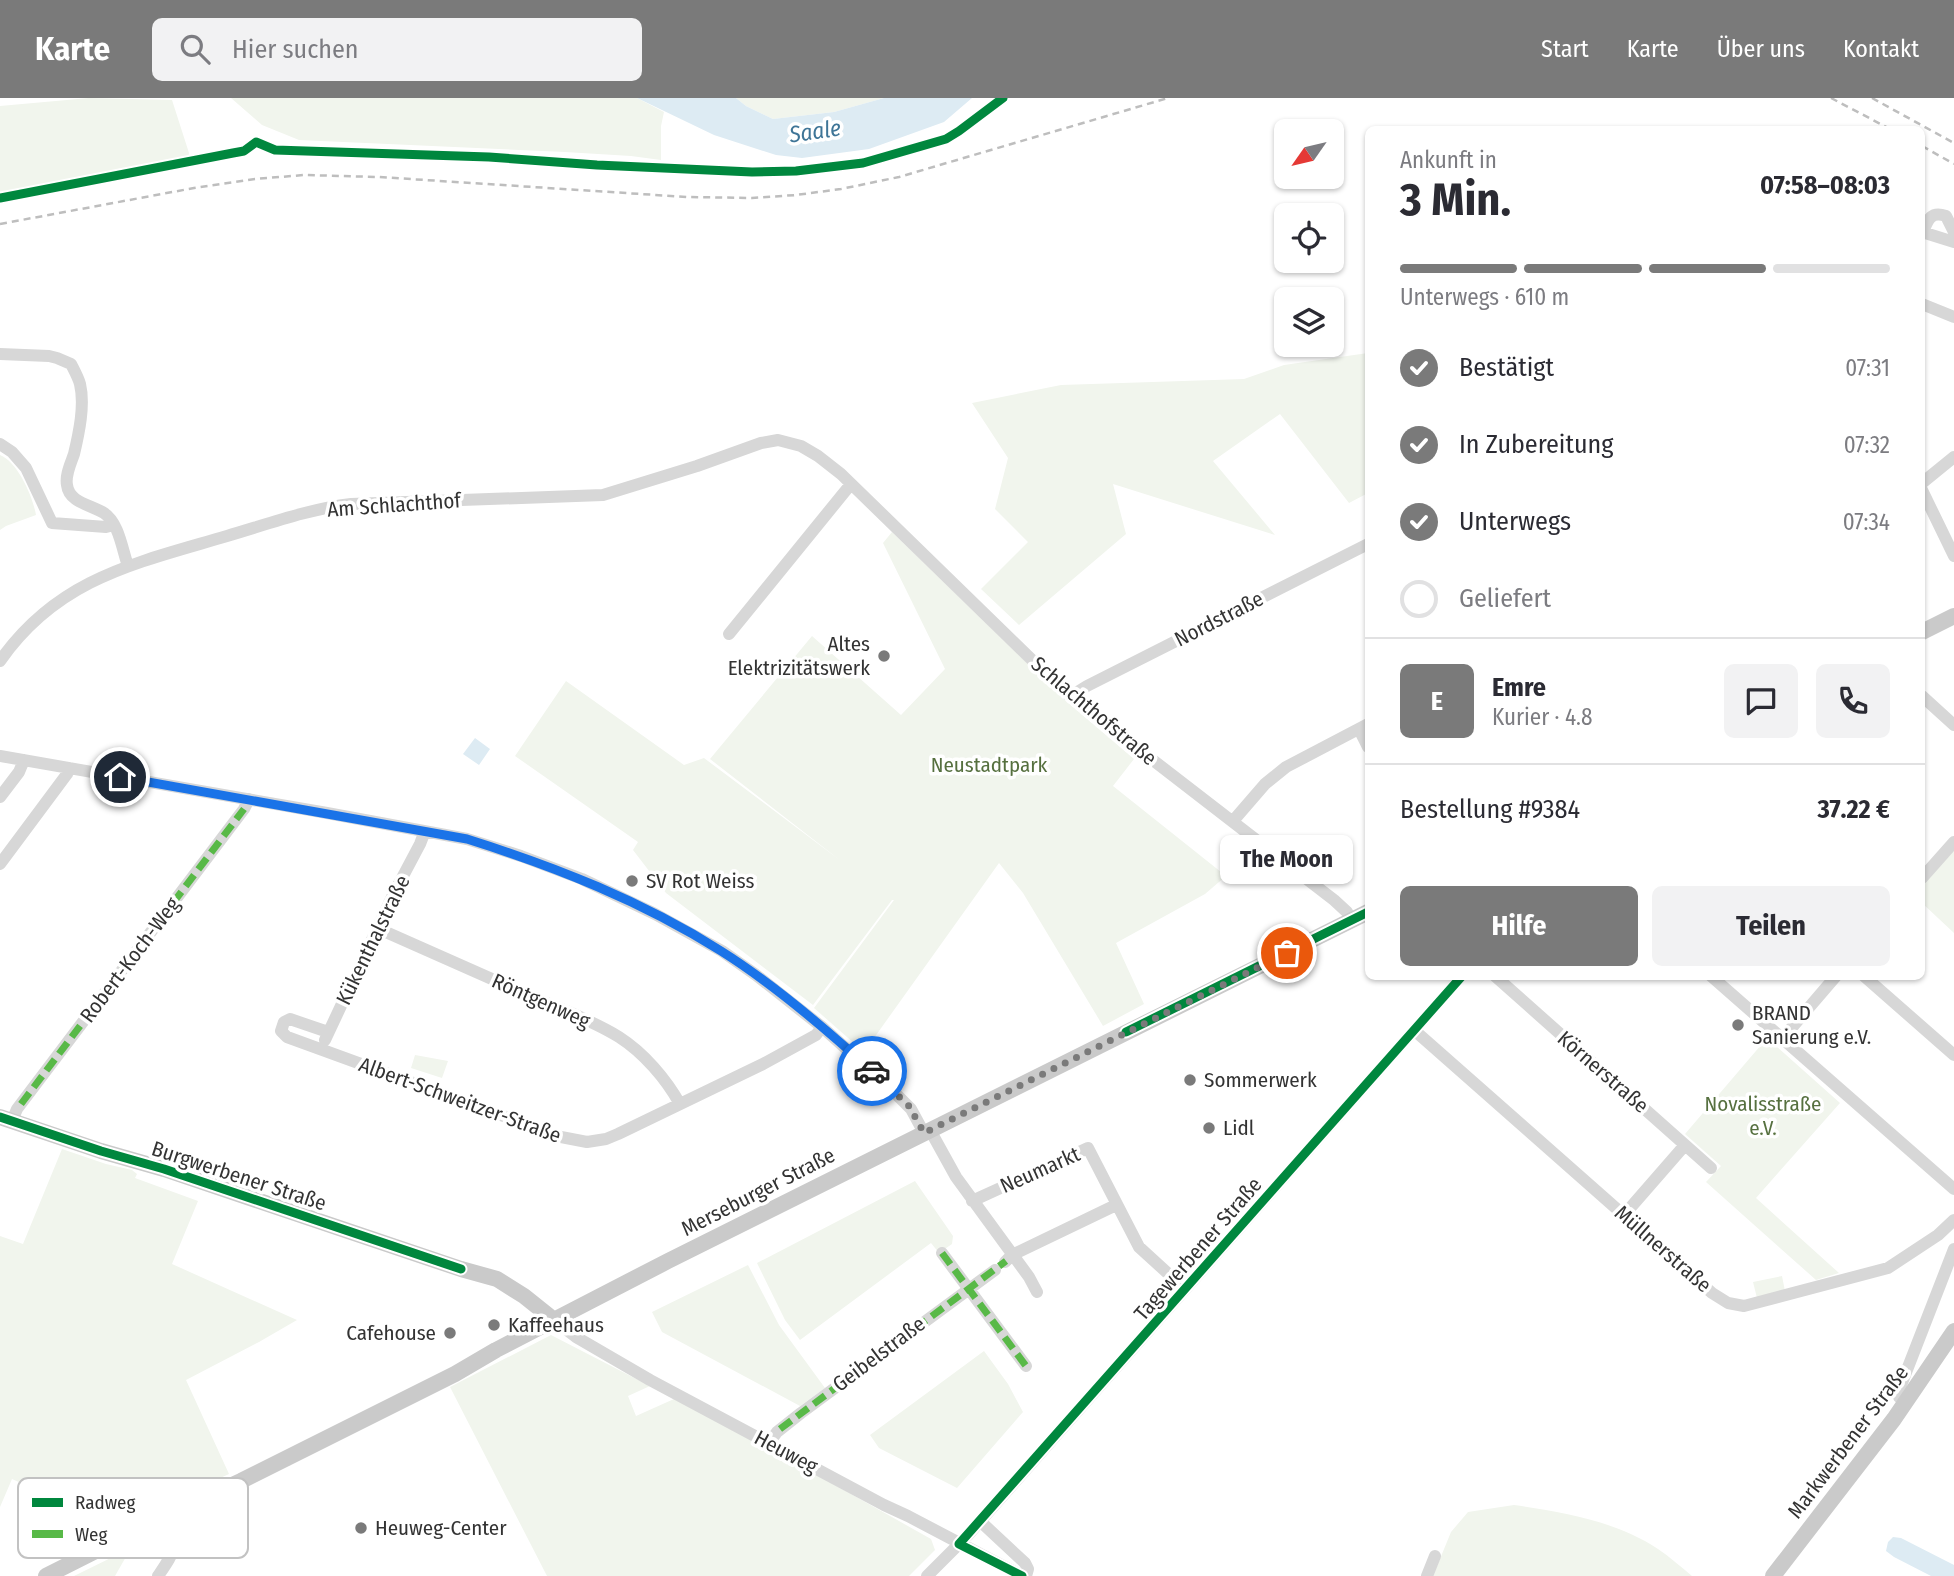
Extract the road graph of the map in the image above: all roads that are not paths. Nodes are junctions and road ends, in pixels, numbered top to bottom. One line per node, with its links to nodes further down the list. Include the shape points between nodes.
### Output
1 (1925, 224): 2 (street, via 1930,216 1946,216)
2 (1954, 232)
3 (1925, 233): 4 (street)
4 (1954, 242)
5 (1925, 305): 6 (street)
6 (1954, 317)
7 (0, 354): 14 (street, via 49,356 71,364 80,384 81,409 66,487)
8 (0, 444): 14 (street, via 26,468 52,523)
9 (818, 456): 12 (street, Schlachthofstraße); 17 (street, Am Schlachthof, via 794,442 771,441 603,495 338,505)
10 (1954, 457): 11 (street)
11 (1925, 481)
12 (851, 484): 20 (street); 22 (street, Schlachthofstraße)
13 (1925, 497): 16 (street)
14 (114, 525): 17 (street)
15 (1365, 546): 22 (street, Nordstraße, via 1087,686)
16 (1954, 556)
17 (128, 566): 21 (street, Am Schlachthof, via 54,604)
18 (1954, 616): 19 (main road)
19 (1925, 630)
20 (729, 634)
21 (0, 661)
22 (1072, 698): 31 (street, Schlachthofstraße)
23 (1925, 699): 24 (street)
24 (1954, 725)
25 (1364, 726): 31 (street, via 1286,767)
26 (0, 756): 27 (street)
27 (24, 760): 28 (street); 29 (street)
28 (69, 768): 30 (street); 34 (street)
29 (0, 797)
30 (249, 799): 32 (street); 51 (street, Robert-Koch-Weg)
31 (1233, 821): 37 (street, Schlachthofstraße, via 1334,900)
32 (425, 831): 38 (street, Kükenthalstraße); 44 (street, via 521,856 655,914 722,951)
33 (1954, 842): 35 (street)
34 (0, 864)
35 (1925, 875)
36 (1365, 914): 37 (main road, Merseburger Straße)
37 (1351, 921): 52 (main road, Merseburger Straße)
38 (379, 929): 46 (street, Kükenthalstraße); 50 (street, Röntgenweg, via 618,1037 640,1053)
39 (1458, 980): 45 (street, Tagewerbener Straße)
40 (1499, 980): 53 (street, Körnerstraße)
41 (1716, 980): 47 (street)
42 (1833, 980): 47 (street)
43 (1869, 980): 49 (street)
44 (822, 1027): 50 (street, Albert-Schweitzer-Straße, via 816,1035 763,1064); 52 (street, via 909,1106)
45 (1414, 1030): 58 (street, Müllnerstraße); 64 (street, Tagewerbener Straße)
46 (328, 1032): 48 (street, Kükenthalstraße); 48 (street, Albert-Schweitzer-Straße, via 290,1018 282,1026 286,1037)
47 (1783, 1039): 55 (street)
48 (322, 1050): 50 (street, Albert-Schweitzer-Straße, via 573,1140 606,1139)
49 (1954, 1055)
50 (680, 1104)
51 (6, 1119): 66 (main road, Burgwerbener Straße, via 487,1275)
52 (927, 1131): 56 (street); 66 (main road, Merseburger Straße)
53 (1685, 1145): 54 (street, Körnerstraße); 58 (street)
54 (1711, 1168)
55 (1954, 1189)
56 (972, 1201): 57 (street, Neumarkt, via 1087,1148); 62 (street)
57 (1116, 1205): 62 (street); 64 (street, Neumarkt, via 1139,1247)
58 (1624, 1215): 59 (street, Müllnerstraße, via 1720,1299 1744,1306 1888,1268)
59 (1954, 1220)
60 (1954, 1249): 69 (street, via 1898,1393)
61 (942, 1253): 63 (street)
62 (1004, 1262): 63 (street, Geibelstraße); 65 (street, via 1029,1277)
63 (968, 1289): 68 (street); 70 (street, Geibelstraße, via 801,1413)
64 (1185, 1289): 72 (street, Tagewerbener Straße)
65 (1037, 1292)
66 (554, 1320): 70 (street, Heuweg, via 618,1362); 71 (main road, Merseburger Straße)
67 (1954, 1331): 69 (main road, Markwerbener Straße)
68 (1026, 1366)
69 (1906, 1402): 82 (main road, Markwerbener Straße)
70 (769, 1443): 73 (street, Heuweg)
71 (247, 1478)
72 (980, 1521): 73 (street, Tagewerbener Straße); 80 (street, via 1025,1563)
73 (960, 1544): 79 (street, Tagewerbener Straße); 80 (street, Heuweg)
74 (1435, 1556): 81 (street)
75 (82, 1558): 77 (main road, Merseburger Straße)
76 (171, 1558): 78 (street)
77 (46, 1576)
78 (158, 1576)
79 (927, 1576)
80 (1024, 1576)
81 (1427, 1576)
82 (1773, 1576)

